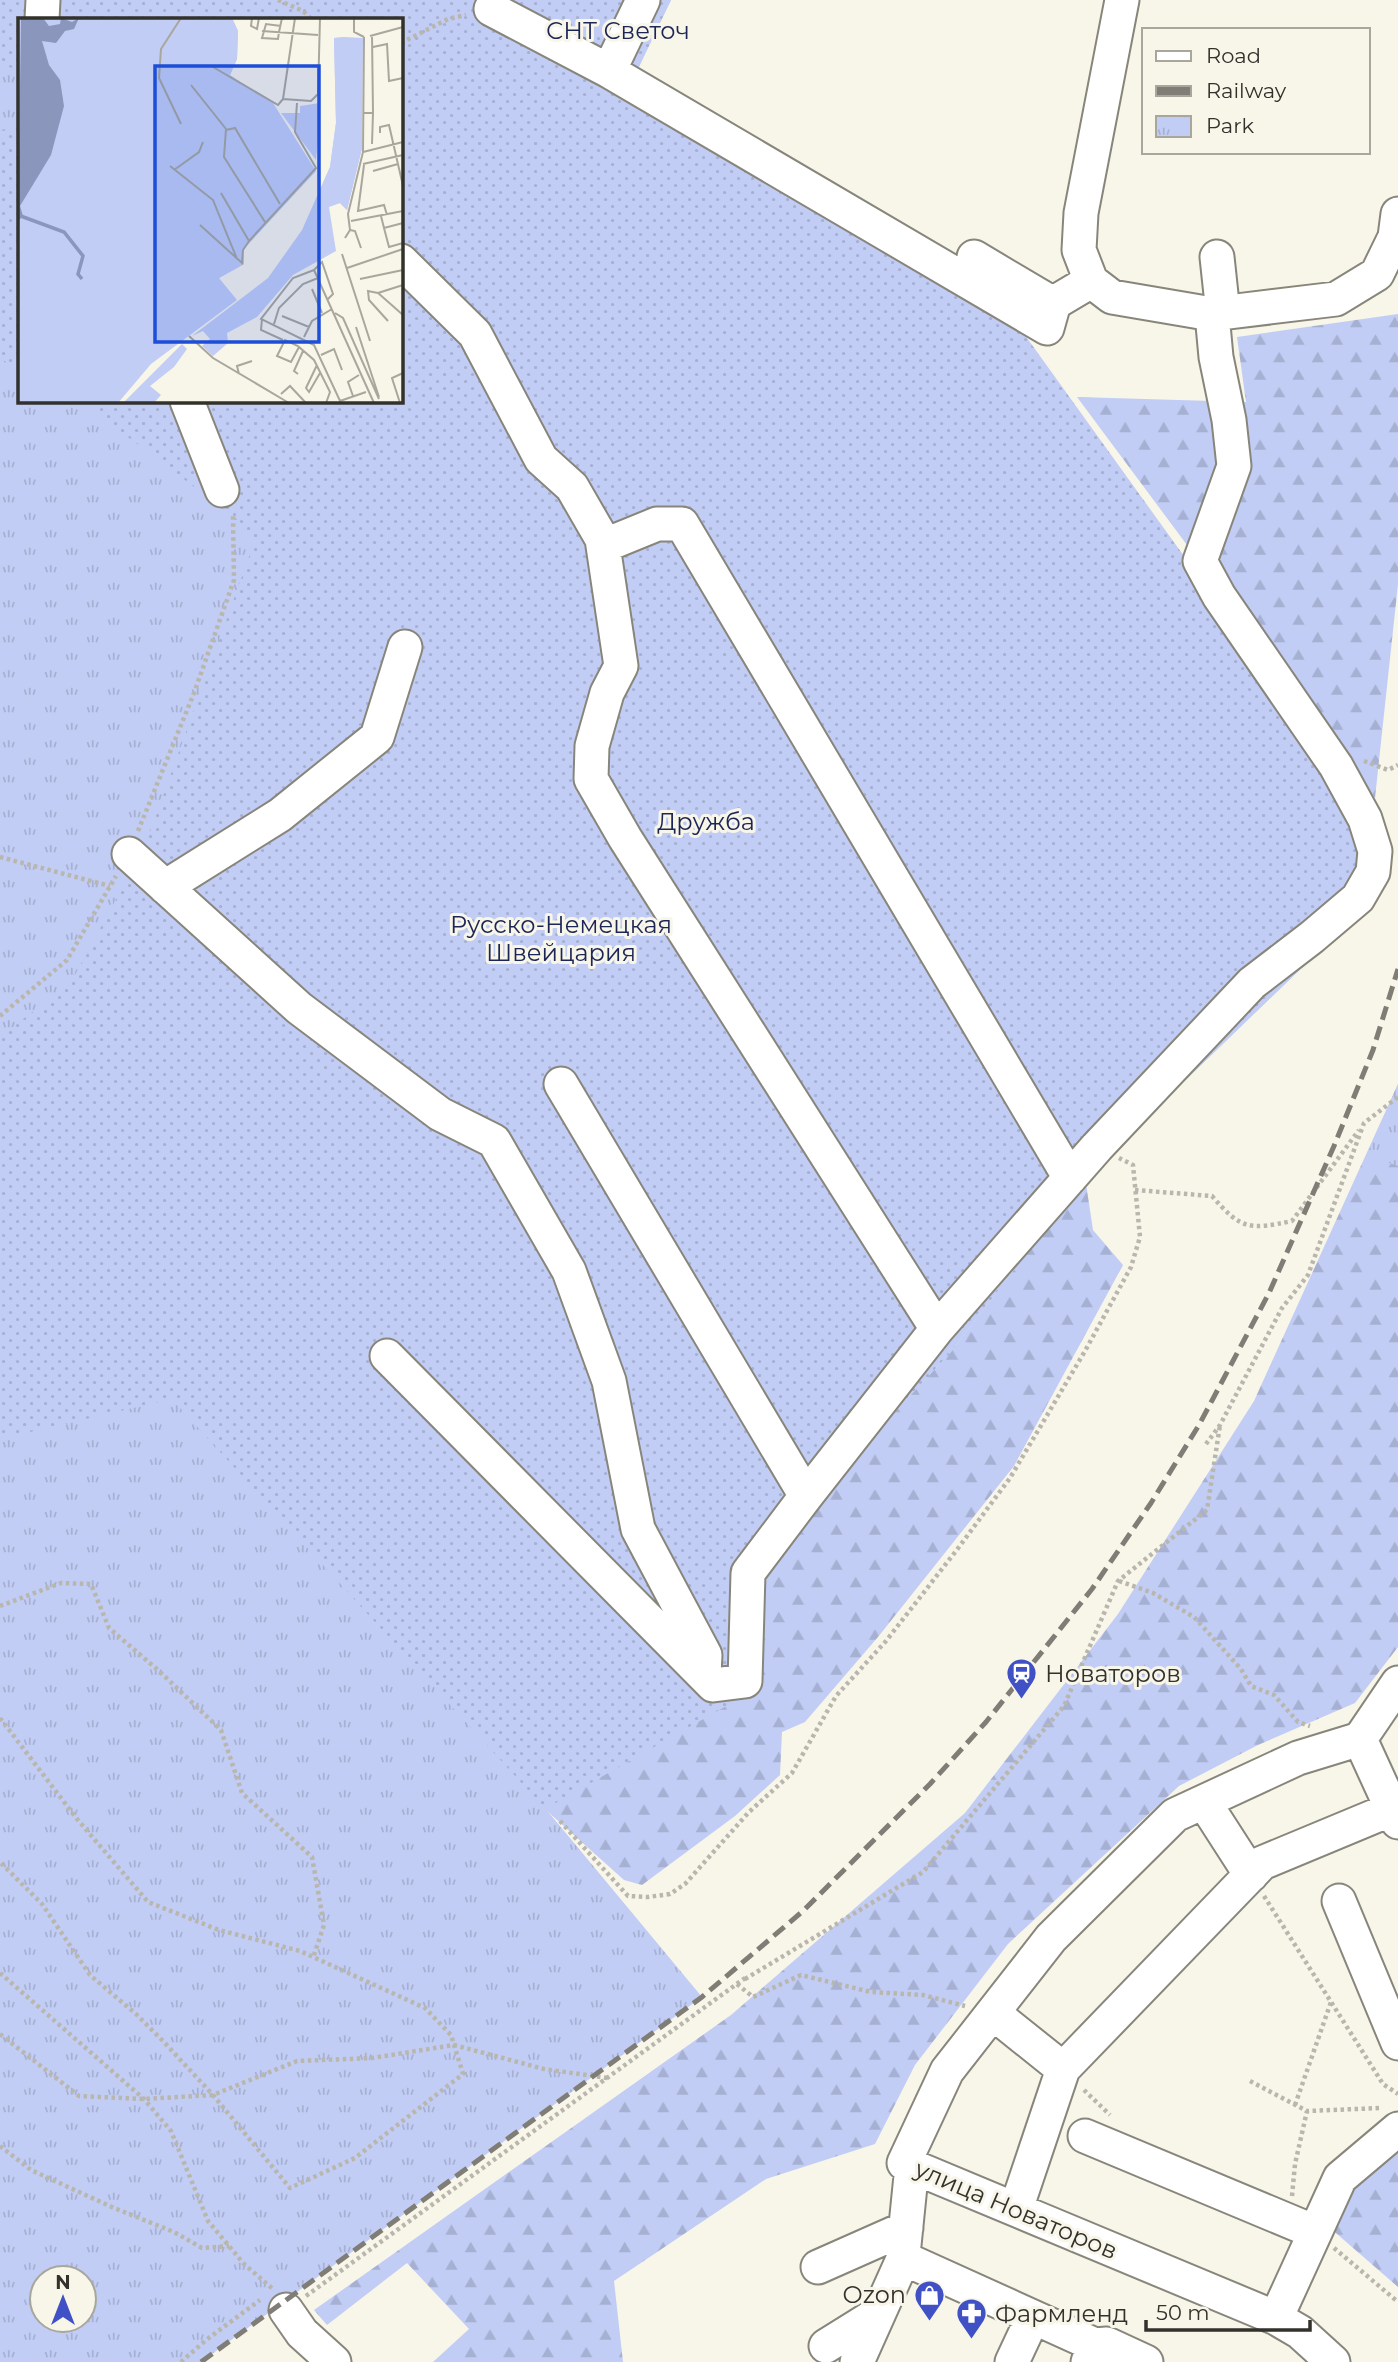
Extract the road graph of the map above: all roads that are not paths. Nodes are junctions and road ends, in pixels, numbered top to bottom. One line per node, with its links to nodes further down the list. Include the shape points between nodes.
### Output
1 (43, 0): 5 (street)
2 (643, 0): 6 (street)
3 (1122, 0): 11 (street, via 1080,213 1079,250)
4 (491, 9): 6 (street)
5 (42, 18)
6 (609, 71): 12 (street, via 1047,328)
7 (1398, 214): 13 (street, via 1395,237 1377,274 1336,299)
8 (974, 257): 12 (street)
9 (1217, 257): 13 (street)
10 (402, 262): 16 (street, via 475,334 541,459 572,487)
11 (1091, 281): 12 (street); 13 (street, via 1112,297)
12 (1055, 303)
13 (1217, 313): 21 (street, via 1216,357 1234,466 1200,561 1219,596 1336,766 1365,819 1375,851 1373,872 1358,898 1252,983)
14 (187, 402): 15 (street)
15 (222, 490)
16 (603, 546): 21 (street, via 657,524 682,524); 22 (street, via 621,666 607,693 592,746 591,779)
17 (405, 647): 19 (street, via 377,737 280,815)
18 (129, 854): 19 (street)
19 (164, 887): 25 (street, via 299,1008 440,1114 494,1141 569,1271 609,1381 638,1529 705,1655)
20 (561, 1084): 24 (street)
21 (1070, 1178): 22 (street)
22 (937, 1329): 24 (street)
23 (387, 1356): 25 (street)
24 (806, 1496): 25 (street, via 748,1573 745,1681 713,1685)
25 (704, 1676)
26 (1398, 1683): 27 (street)
27 (1356, 1740): 28 (street, улица Новаторов, via 1298,1758); 29 (street)
28 (1204, 1802): 30 (street); 32 (street, улица Новаторов, via 1175,1815 1127,1862 1051,1938)
29 (1395, 1815): 30 (street, via 1262,1863)
30 (1251, 1875): 34 (street)
31 (1339, 1901): 33 (street)
32 (993, 2013): 34 (street); 37 (street, улица Новаторов, via 947,2071 904,2163)
33 (1398, 2043)
34 (1063, 2069): 38 (street)
35 (1390, 2118): 39 (street)
36 (1085, 2136): 39 (street)
37 (912, 2166): 38 (street, улица Новаторов); 40 (street)
38 (1016, 2209): 45 (street, улица Новаторов)
39 (1302, 2227): 45 (street)
40 (905, 2242): 41 (street); 43 (street); 44 (street, via 907,2260)
41 (818, 2267)
42 (280, 2300): 48 (street, via 302,2333)
43 (879, 2313): 46 (street); 49 (street)
44 (1033, 2317): 47 (street); 50 (street)
45 (1276, 2318): 52 (street, улица Новаторов, via 1300,2332)
46 (826, 2346)
47 (1092, 2353): 51 (street, via 1107,2344)
48 (334, 2362)
49 (857, 2362)
50 (1012, 2362)
51 (1146, 2362)
52 (1333, 2362)

